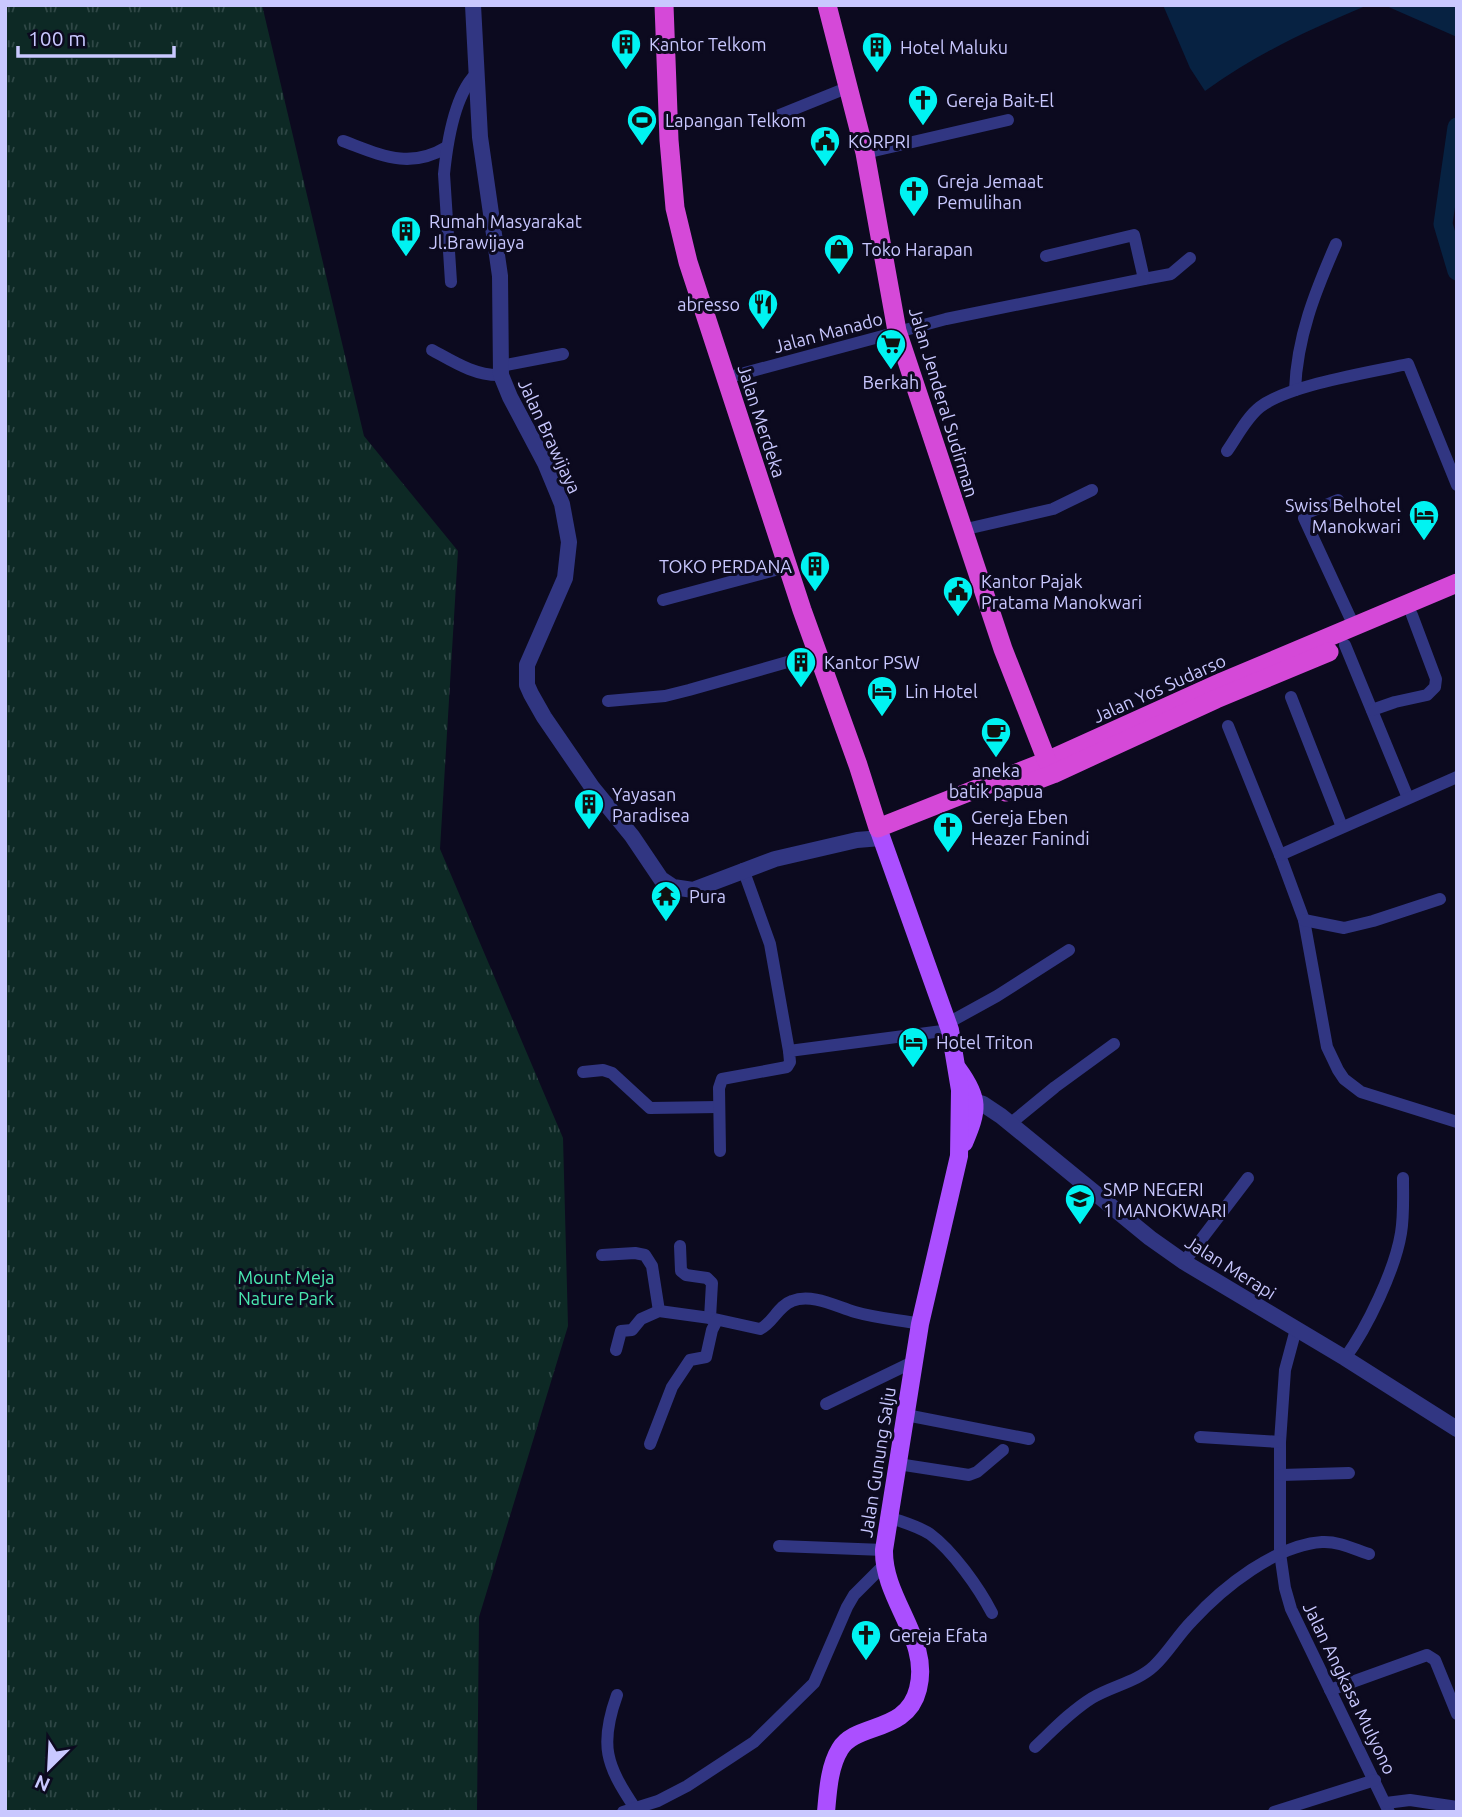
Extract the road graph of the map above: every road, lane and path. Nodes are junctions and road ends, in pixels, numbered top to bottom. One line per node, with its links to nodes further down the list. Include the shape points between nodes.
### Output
1 (472, 5): 4 (street, Jalan Brawijaya)
2 (664, 5): 20 (highway, Jalan Merdeka, via 675,208)
3 (827, 5): 5 (highway, Jalan Jenderal Sudirman)
4 (478, 72): 9 (street, via 461,98); 19 (street, Jalan Brawijaya, via 480,137 500,276)
5 (849, 88): 6 (street); 10 (highway, Jalan Jenderal Sudirman)
6 (777, 116)
7 (1008, 120): 10 (street)
8 (343, 141): 9 (street, via 394,159 432,156)
9 (447, 147): 15 (street, via 444,174)
10 (865, 153): 16 (highway, Jalan Jenderal Sudirman)
11 (1336, 244): 21 (street, via 1302,333)
12 (1046, 256): 14 (street, via 1134,235)
13 (1190, 258): 14 (street, Jalan Manado, via 1171,274)
14 (1144, 279): 16 (street, Jalan Manado)
15 (451, 282)
16 (897, 331): 20 (street, Jalan Manado); 26 (highway, Jalan Jenderal Sudirman)
17 (432, 350): 19 (street, via 485,376)
18 (563, 354): 19 (street)
19 (501, 370): 46 (street, Jalan Brawijaya, via 562,504 569,542 565,578 527,665 531,694 571,758 661,879 673,887 693,890)
20 (726, 378): 27 (highway, Jalan Merdeka)
21 (1295, 390): 22 (street, via 1254,413); 23 (street, via 1408,364)
22 (1227, 451)
23 (1457, 485)
24 (1092, 490): 26 (street, via 1053,509)
25 (1338, 500): 32 (street, via 1304,518)
26 (962, 530): 40 (highway, Jalan Jenderal Sudirman)
27 (790, 566): 30 (street); 34 (highway, Jalan Merdeka)
28 (1457, 583): 32 (highway, Jalan Yos Sudarso)
29 (1457, 595): 31 (highway, Jalan Yos Sudarso)
30 (663, 600)
31 (1412, 615): 33 (highway, Jalan Yos Sudarso); 38 (street, via 1435,687 1427,695)
32 (1354, 626): 35 (highway, Jalan Yos Sudarso)
33 (1345, 645): 35 (highway, Jalan Yos Sudarso); 38 (street)
34 (818, 653): 37 (street, via 690,691); 44 (highway, Jalan Merdeka)
35 (1255, 675): 40 (highway, Jalan Yos Sudarso); 44 (highway, Jalan Yos Sudarso, via 1053,774)
36 (1291, 697): 43 (street)
37 (608, 701)
38 (1372, 710): 42 (street)
39 (1228, 726): 45 (street)
40 (1047, 761): 44 (highway, Jalan Yos Sudarso)
41 (1457, 777): 42 (street)
42 (1408, 798): 43 (street)
43 (1342, 827): 45 (street)
44 (879, 833): 46 (street, Jalan Brawijaya); 50 (main road)
45 (1280, 855): 48 (street)
46 (744, 869): 52 (street, via 770,944)
47 (1440, 899): 48 (street, via 1344,928)
48 (1304, 920): 57 (street, via 1327,1047 1344,1079 1361,1093)
49 (1069, 950): 50 (street)
50 (949, 1027): 52 (street); 54 (main road, via 957,1068 973,1091)
51 (1114, 1044): 56 (street)
52 (789, 1051): 55 (street, via 787,1067 722,1079)
53 (583, 1072): 55 (street, via 608,1071 655,1109)
54 (968, 1105): 56 (street, Jalan Merapi); 66 (main road, Jalan Gunung Salju)
55 (719, 1107): 58 (street)
56 (1005, 1120): 63 (street, Jalan Merapi)
57 (1457, 1122)
58 (720, 1151)
59 (1248, 1178): 63 (street)
60 (1403, 1178): 69 (street, via 1399,1244 1371,1317)
61 (680, 1246): 65 (street, via 681,1271 712,1283)
62 (602, 1255): 64 (street, via 645,1255 652,1266)
63 (1184, 1262): 67 (street, Jalan Merapi)
64 (659, 1311): 65 (street); 68 (street, via 641,1319 632,1330 621,1331)
65 (714, 1319): 66 (street, via 760,1329 796,1299); 77 (street, via 706,1357 690,1360 673,1387)
66 (920, 1324): 70 (main road, Jalan Gunung Salju)
67 (1296, 1329): 69 (street, Jalan Merapi); 76 (street, Jalan Angkasa Mulyono, via 1284,1370)
68 (616, 1350)
69 (1345, 1358): 73 (street, Jalan Merapi)
70 (915, 1361): 71 (street); 72 (main road, Jalan Gunung Salju)
71 (826, 1404)
72 (906, 1415): 75 (street); 79 (main road, Jalan Gunung Salju)
73 (1457, 1429)
74 (1200, 1437): 76 (street)
75 (1030, 1439)
76 (1280, 1442): 81 (street, Jalan Angkasa Mulyono)
77 (650, 1444)
78 (1003, 1450): 79 (street, via 969,1475)
79 (898, 1464): 82 (main road, Jalan Gunung Salju)
80 (1349, 1473): 81 (street)
81 (1281, 1475): 84 (street, Jalan Angkasa Mulyono)
82 (888, 1517): 86 (main road, Jalan Gunung Salju); 87 (street, via 929,1533 939,1542)
83 (779, 1546): 86 (street)
84 (1280, 1553): 85 (street, via 1324,1542); 88 (street, Jalan Angkasa Mulyono, via 1291,1609); 91 (street, via 1208,1605 1145,1674 1080,1706)
85 (1369, 1554)
86 (884, 1558): 95 (street, via 847,1607 810,1689 736,1755 658,1801); 96 (main road, Jalan Gunung Salju, via 893,1594 918,1648 918,1693 894,1722 849,1738 841,1748)
87 (992, 1613)
88 (1330, 1690): 90 (street, via 1427,1655 1432,1656); 92 (street, Jalan Angkasa Mulyono)
89 (617, 1695): 95 (street, via 608,1721 606,1749)
90 (1457, 1714)
91 (1035, 1747)
92 (1375, 1780): 93 (street, Jalan Angkasa Mulyono); 97 (street)
93 (1387, 1807): 94 (street, via 1410,1800)
94 (1457, 1807)
95 (629, 1810)
96 (826, 1812)
97 (1274, 1812)

